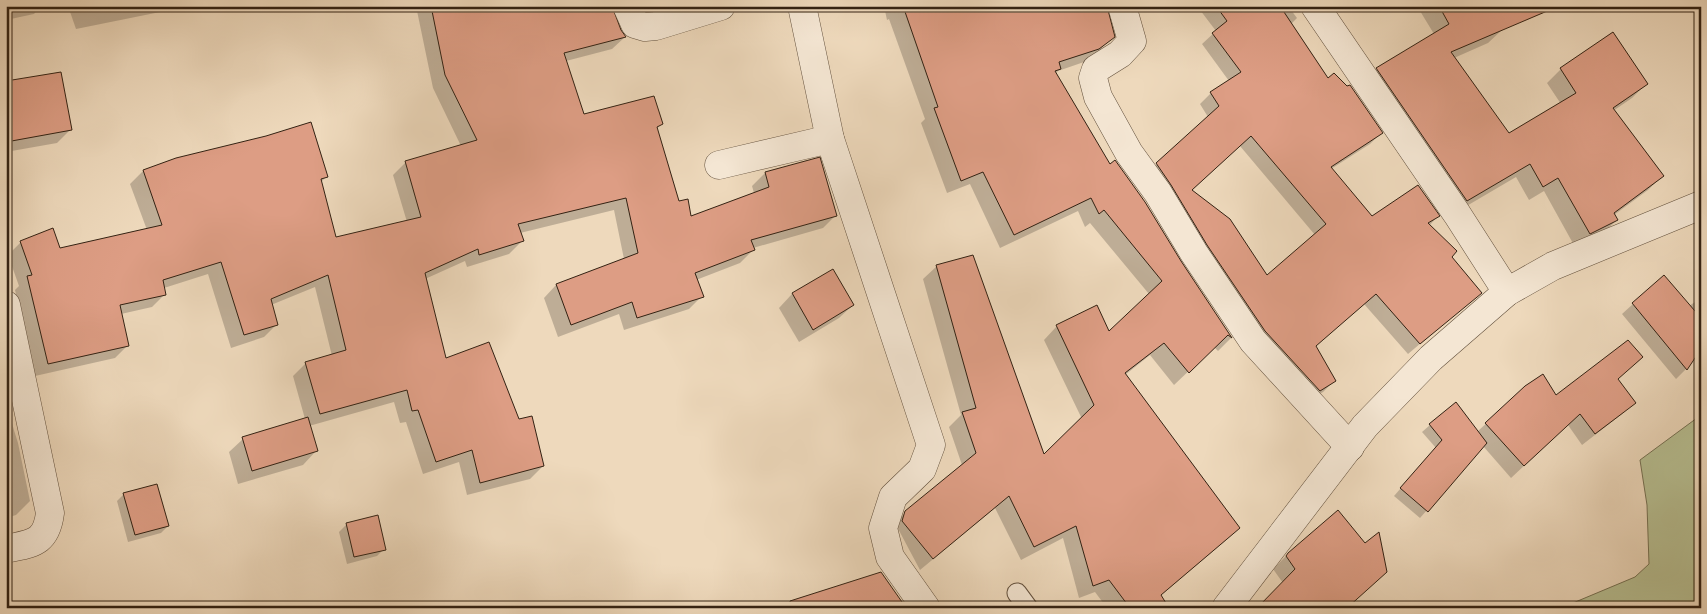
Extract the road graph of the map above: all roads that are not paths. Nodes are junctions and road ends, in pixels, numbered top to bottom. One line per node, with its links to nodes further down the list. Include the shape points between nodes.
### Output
1 (627, 6): 2 (street, via 635,24 645,27)
2 (722, 6)
3 (802, 6): 6 (street)
4 (1122, 6): 11 (street, via 1132,41 1120,54 1096,69 1093,78 1098,97 1129,153 1253,341)
5 (1315, 6): 9 (street)
6 (830, 139): 7 (street); 13 (street, via 931,445 922,468 893,497 883,528 890,557)
7 (719, 165)
8 (1701, 205): 9 (street, via 1553,266)
9 (1507, 292): 11 (street, via 1431,358 1365,426)
10 (6, 305): 12 (street, via 50,514 44,535 32,543)
11 (1350, 446): 14 (street)
12 (6, 549)
13 (926, 608)
14 (1226, 608)

